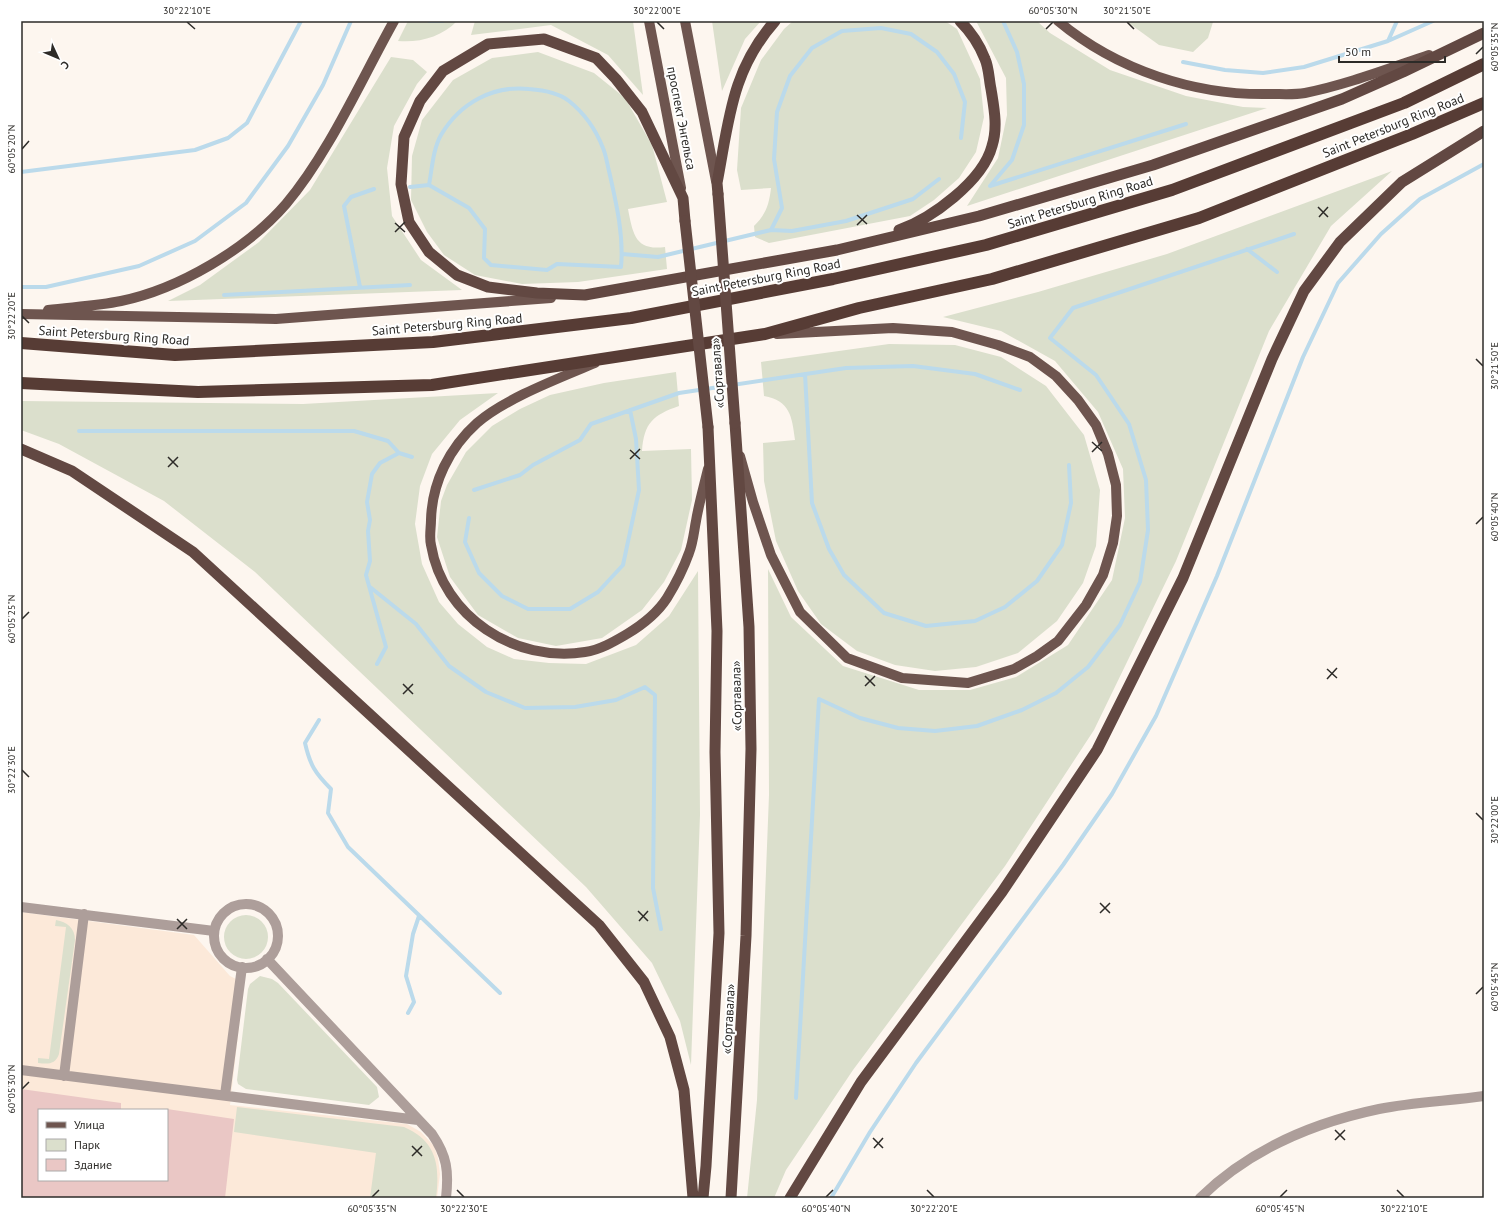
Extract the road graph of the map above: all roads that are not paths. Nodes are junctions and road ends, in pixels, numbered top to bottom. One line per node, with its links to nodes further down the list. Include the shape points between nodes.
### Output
1 (394, 21): 17 (main road, via 321,154 285,204 248,239 217,262 174,284 121,301)
2 (649, 21): 13 (main road, проспект Энгельса)
3 (685, 21): 12 (main road, проспект Энгельса)
4 (775, 21): 12 (highway, «Сортавала», via 762,36 741,71 730,108)
5 (960, 21): 15 (highway, via 986,59 996,120 992,147 978,172 960,194 908,227)
6 (1058, 21): 8 (main road, via 1083,39 1135,68 1188,86 1244,94 1304,93 1385,70)
7 (1484, 33): 8 (highway)
8 (1462, 44): 15 (highway, via 1342,98 1153,165 979,216)
9 (1484, 64): 19 (highway, Saint Petersburg Ring Road, via 1396,106 1172,190 986,245 833,279 631,318 433,342 175,355)
10 (1484, 103): 18 (highway, Saint Petersburg Ring Road, via 1199,218 992,279 859,308)
11 (1484, 130): 39 (highway, via 1402,182 1340,242 1304,291 1272,359 1184,578 1097,750 1002,892 861,1082)
12 (717, 188): 22 (highway, «Сортавала», bridge)
13 (683, 198): 14 (highway, проспект Энгельса); 16 (highway, via 642,112 596,58 544,39 488,44 443,72 420,101 404,137 401,184 409,222 429,252 457,275 488,287)
14 (685, 221): 24 (highway, «Сортавала», bridge)
15 (838, 250): 16 (highway)
16 (585, 295): 17 (main road, via 276,319)
17 (21, 313)
18 (765, 334): 20 (highway, Saint Petersburg Ring Road); 22 (main road, via 893,328 952,332 998,344 1030,357 1056,376 1096,425 1108,454 1116,485 1117,516 1113,543 1103,575 1086,605 1058,641 1037,656 1014,670 968,682 902,678 848,658 800,612 771,555)
19 (21, 343)
20 (602, 360): 21 (highway, Saint Petersburg Ring Road, via 432,386 198,392); 24 (main road, via 529,392 477,423 442,467 432,500 430,544 438,571 450,595 471,619 497,637 529,650 558,653 586,652 612,643 640,626 666,598 690,552)
21 (21, 383)
22 (737, 444): 38 (highway, «Сортавала», via 749,627 751,749 746,936)
23 (21, 449): 36 (highway, via 72,471 193,552 599,925 644,982 670,1038 684,1090)
24 (711, 457): 37 (highway, «Сортавала», via 717,631 719,933)
25 (21, 907): 26 (street)
26 (84, 914): 27 (street); 31 (street)
27 (214, 931): 28 (street, via 221,916 234,906 245,904 260,908 273,919 277,929 276,945); 29 (street, via 218,951 224,959 232,965)
28 (267, 959): 29 (street, via 251,967); 34 (street)
29 (242, 967): 32 (street)
30 (21, 1070): 31 (street)
31 (64, 1076): 32 (street)
32 (225, 1095): 34 (street)
33 (1484, 1096): 40 (street, via 1380,1109 1338,1118 1266,1148)
34 (418, 1120): 35 (street, via 441,1148 448,1179)
35 (446, 1198)
36 (693, 1198)
37 (703, 1198)
38 (731, 1198)
39 (790, 1198)
40 (1200, 1198)

